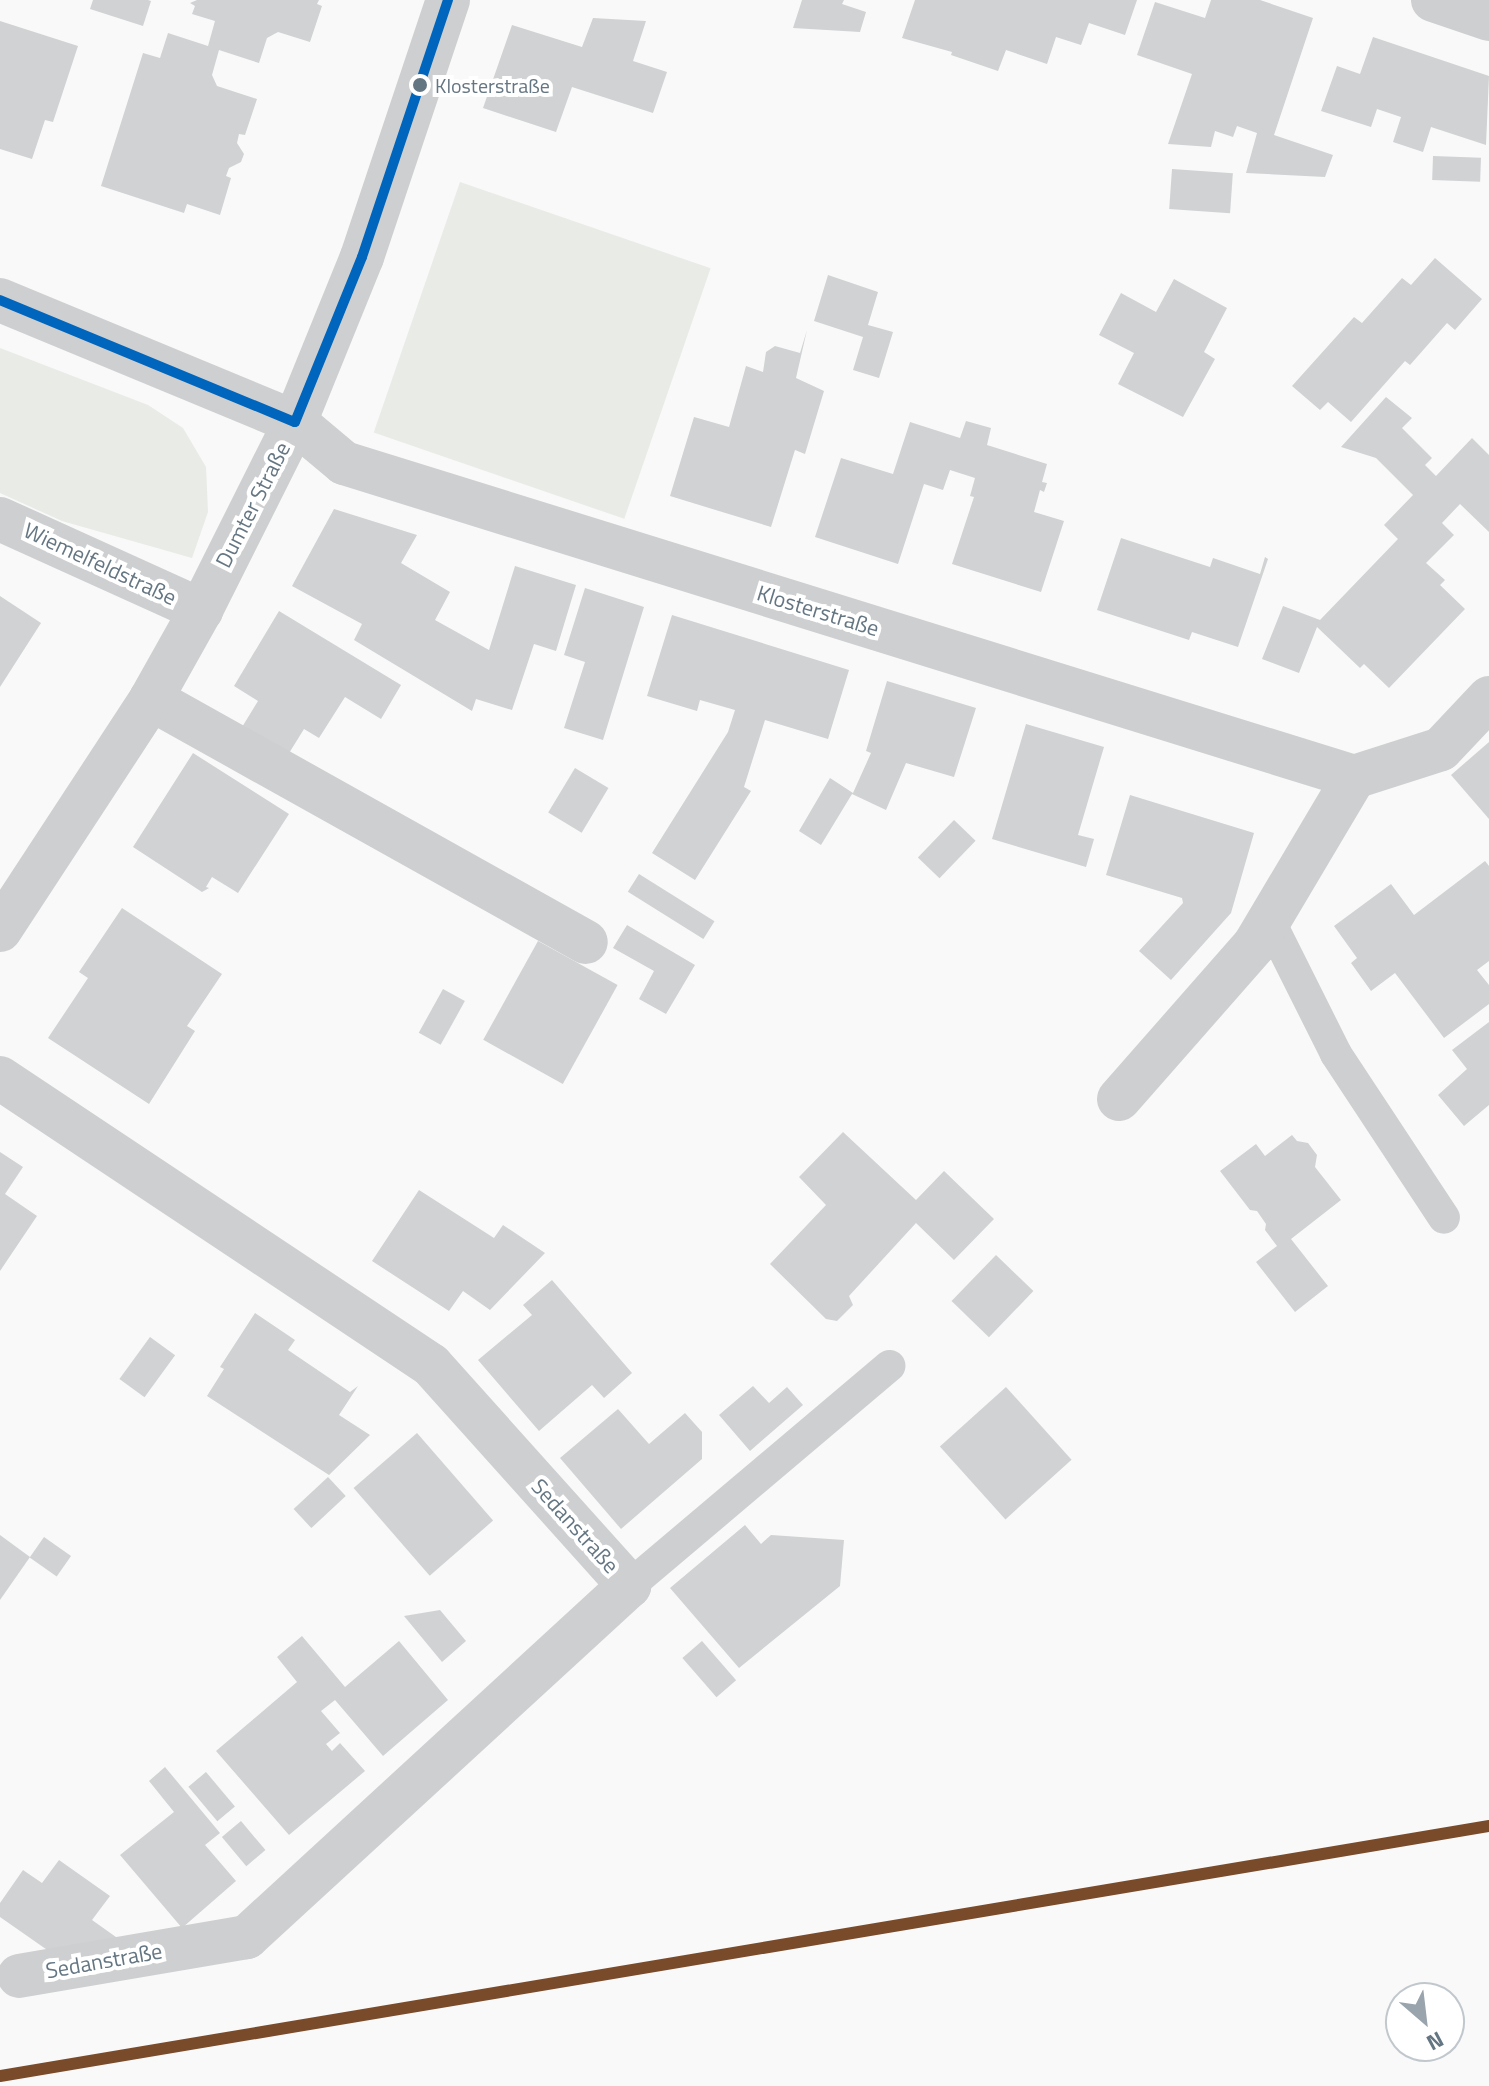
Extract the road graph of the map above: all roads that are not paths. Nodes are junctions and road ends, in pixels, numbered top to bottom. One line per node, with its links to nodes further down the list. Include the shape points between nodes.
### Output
1 (448, 0): 5 (street, Dumter Straße, via 362,257)
2 (1433, 0): 3 (street)
3 (1489, 19)
4 (0, 300): 5 (street)
5 (295, 422): 7 (street, Dumter Straße); 10 (street, Klosterstraße, via 344,463)
6 (0, 519): 7 (street, Wiemelfeldstraße)
7 (201, 610): 9 (street, Dumter Straße)
8 (1489, 698): 10 (street, via 1441,749)
9 (151, 699): 12 (street, Dumter Straße); 13 (street)
10 (1354, 777): 11 (street)
11 (1268, 918): 15 (street, via 1255,944); 16 (lane, via 1336,1054)
12 (0, 930)
13 (586, 942)
14 (0, 1078): 18 (street, Sedanstraße, via 431,1365)
15 (1119, 1099)
16 (1444, 1218)
17 (889, 1366): 18 (lane)
18 (629, 1586): 19 (street, Sedanstraße, via 247,1937)
19 (19, 1976)

